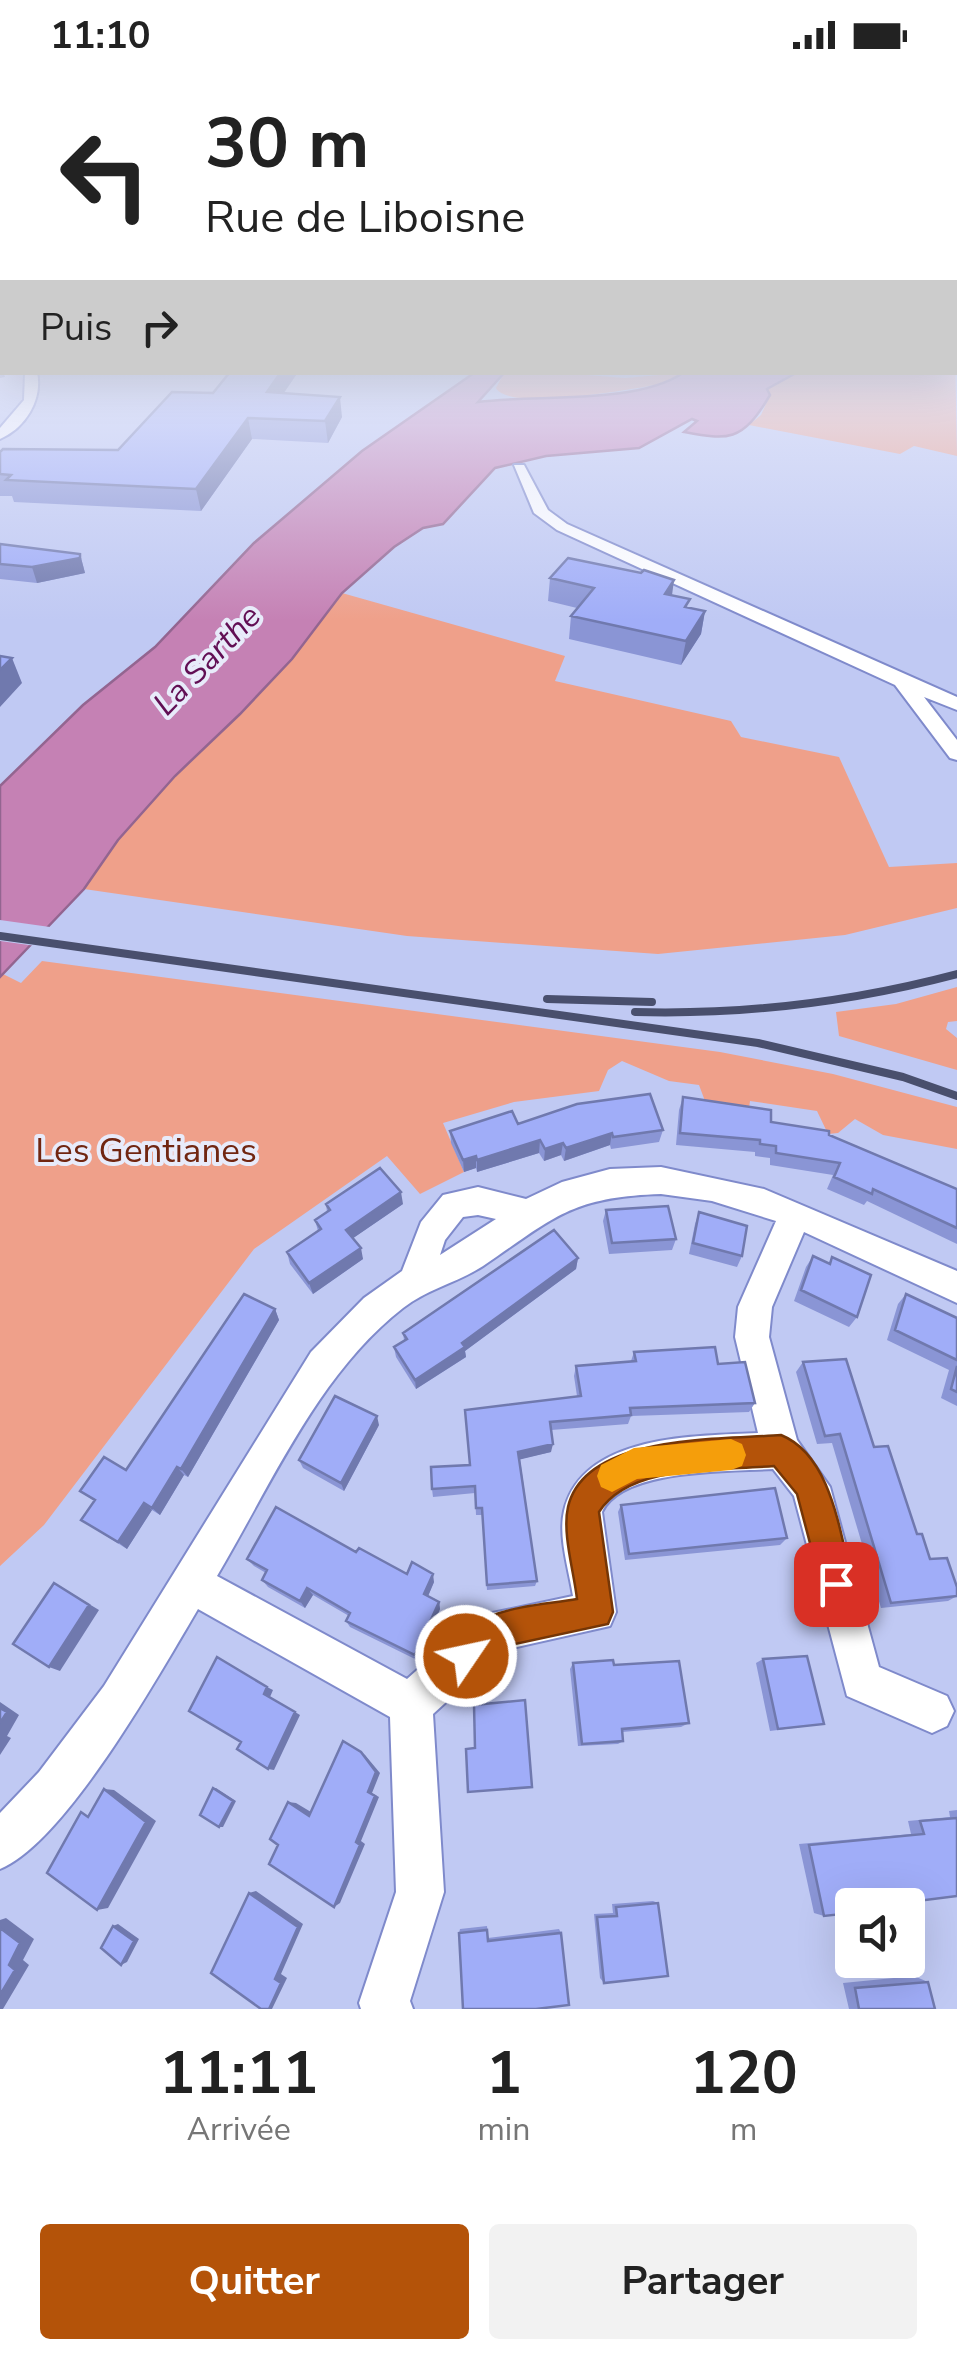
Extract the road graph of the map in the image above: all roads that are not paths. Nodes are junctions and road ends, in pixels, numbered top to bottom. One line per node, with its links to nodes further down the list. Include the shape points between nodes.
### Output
1 (518, 468): 2 (street, via 542,513 562,526)
2 (902, 681): 3 (street); 4 (street)
3 (957, 704)
4 (957, 754)
5 (526, 1213): 6 (street, via 582,1190 668,1179 729,1191); 7 (street, via 452,1268); 7 (street, via 478,1201 454,1206 432,1232)
6 (794, 1215): 8 (street); 9 (street, via 755,1308 752,1337)
7 (414, 1282): 10 (street, via 323,1364)
8 (957, 1287)
9 (781, 1450): 11 (street, via 634,1464 599,1484 583,1509 596,1612 493,1631); 12 (street, via 811,1486 862,1682)
10 (191, 1583): 11 (street); 13 (street, via 119,1701 55,1788)
11 (411, 1704): 14 (street, via 420,1892 384,2003)
12 (932, 1711)
13 (0, 1846)
14 (388, 2009)

